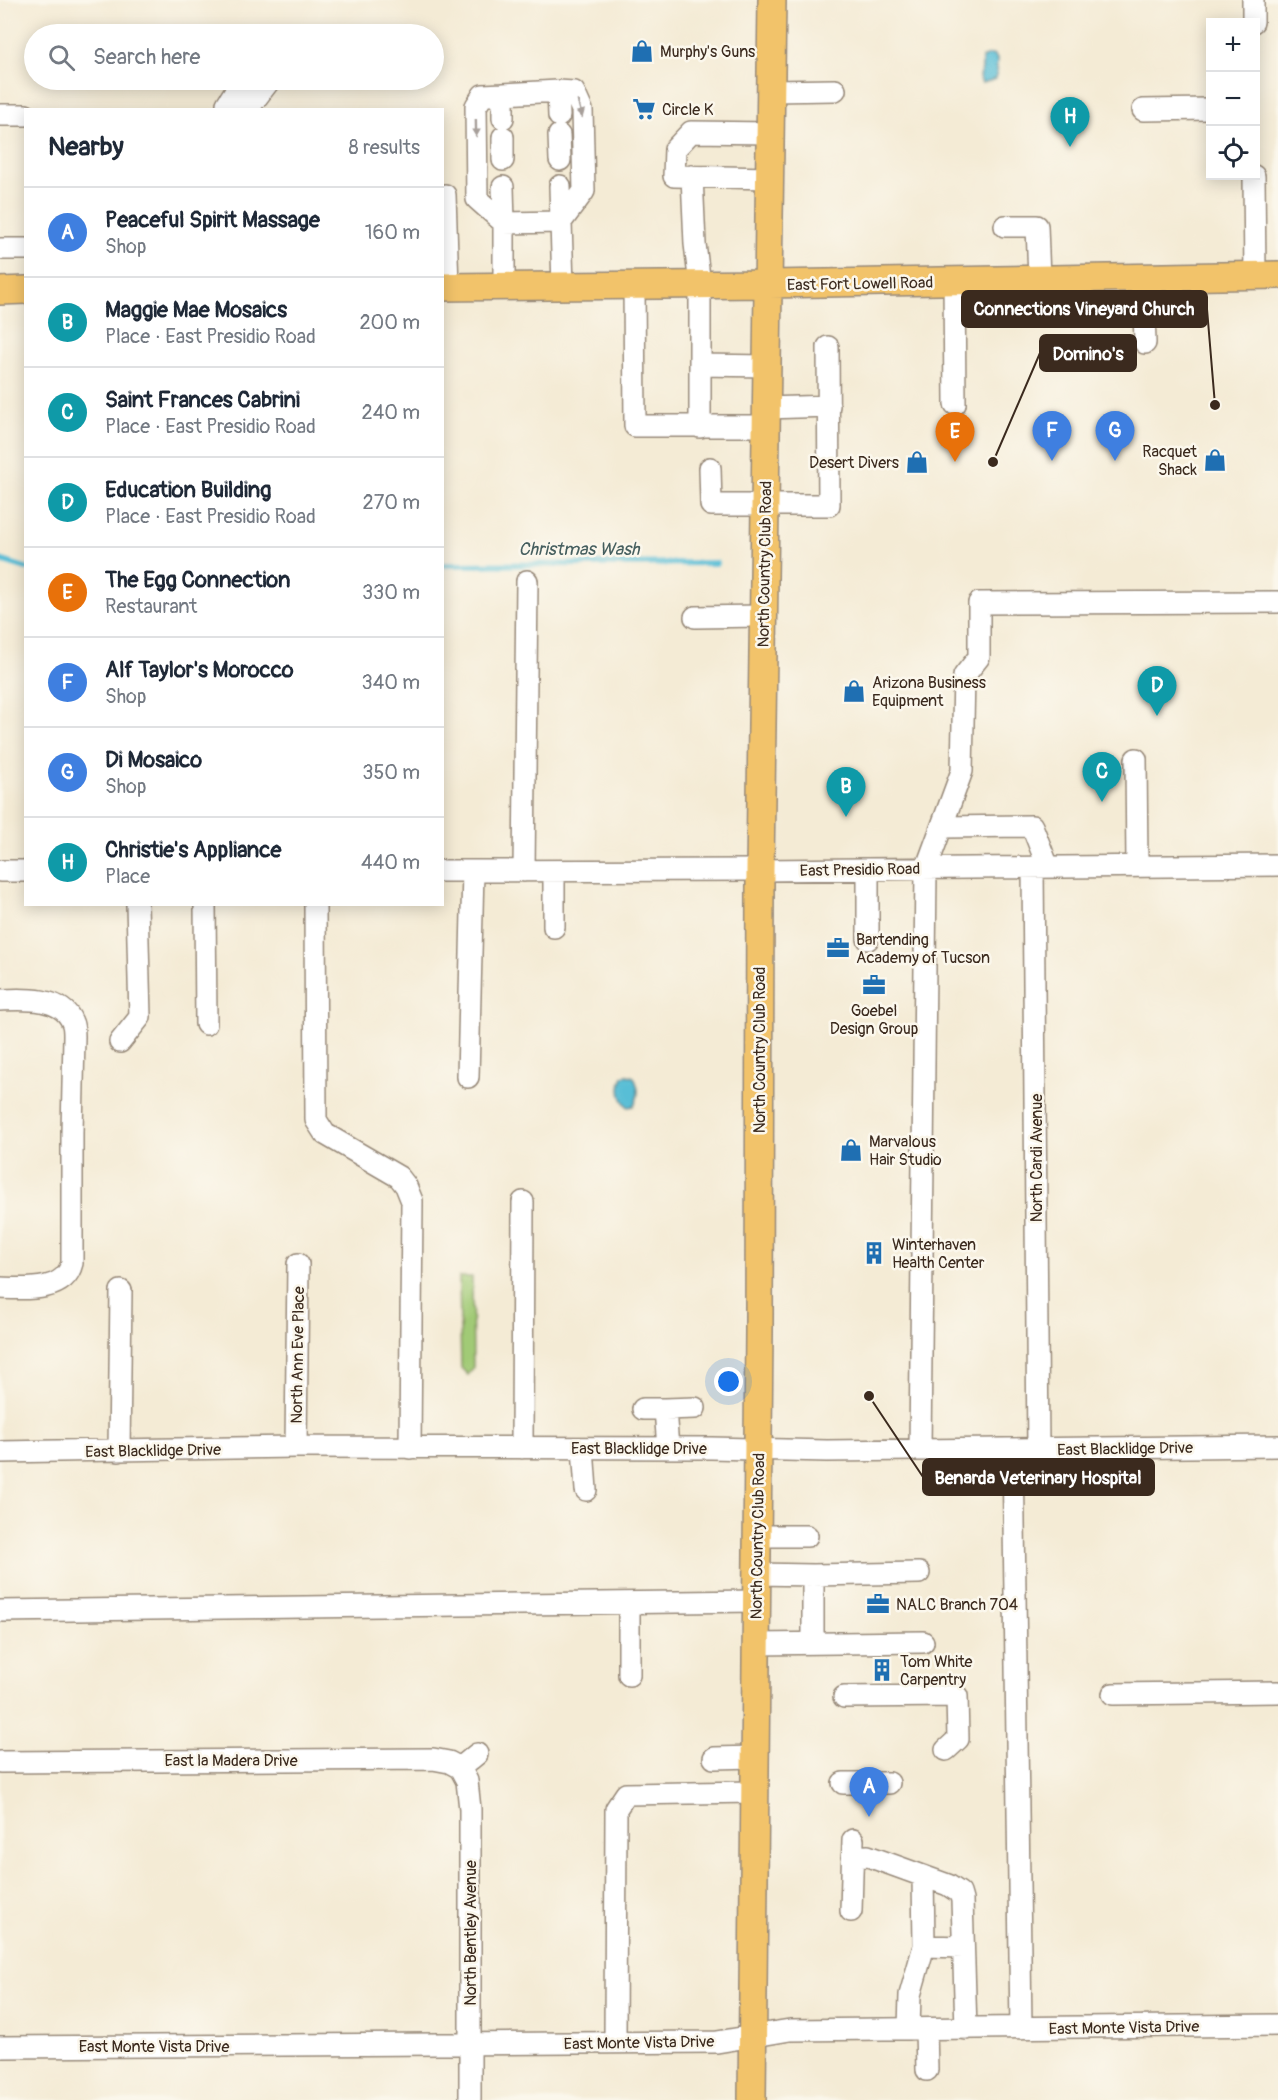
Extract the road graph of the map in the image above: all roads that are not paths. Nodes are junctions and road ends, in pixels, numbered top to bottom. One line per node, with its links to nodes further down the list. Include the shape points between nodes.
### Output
1 (772, 0): 7 (main road, North Country Club Road)
2 (1253, 0): 3 (street)
3 (1253, 18)
4 (242, 90): 10 (street, via 234,93)
5 (261, 90): 11 (street)
6 (835, 90): 7 (street)
7 (772, 91): 16 (main road, North Country Club Road)
8 (558, 92): 9 (street); 18 (street); 25 (street, one-way to 25, via 574,92 582,110 584,191)
9 (503, 94): 17 (street); 26 (street, one-way to 26, via 483,95 476,106 477,198)
10 (228, 108)
11 (248, 108)
12 (1206, 109): 13 (street)
13 (1143, 110)
14 (0, 115): 15 (street)
15 (24, 115)
16 (772, 133): 19 (street, via 691,132 675,148 674,176); 20 (main road, North Country Club Road)
17 (503, 160)
18 (560, 160)
19 (692, 176): 20 (street); 36 (street)
20 (771, 178): 34 (main road, North Country Club Road)
21 (1254, 180): 30 (street)
22 (560, 186): 25 (street)
23 (503, 187): 26 (street)
24 (445, 195): 39 (street)
25 (561, 222): 26 (street); 38 (street)
26 (504, 223): 37 (street)
27 (1005, 226): 32 (street, via 1037,226)
28 (0, 249): 29 (street)
29 (24, 249)
30 (1266, 275): 31 (main road, East Fort Lowell Road)
31 (1143, 276): 32 (main road, East Fort Lowell Road); 42 (street)
32 (1039, 279): 33 (main road, East Fort Lowell Road)
33 (954, 280): 34 (main road, East Fort Lowell Road); 46 (street)
34 (770, 284): 36 (main road, East Fort Lowell Road); 45 (main road, North Country Club Road)
35 (634, 285): 36 (main road, East Fort Lowell Road); 38 (main road, East Fort Lowell Road); 49 (street, via 635,426)
36 (700, 285): 44 (street)
37 (504, 286): 38 (main road, East Fort Lowell Road); 39 (main road, East Fort Lowell Road)
38 (563, 286)
39 (445, 287)
40 (24, 290): 41 (main road)
41 (0, 291)
42 (1145, 343)
43 (828, 346): 47 (street)
44 (700, 365): 45 (street); 49 (street)
45 (768, 366): 48 (main road, North Country Club Road)
46 (955, 404)
47 (829, 406): 48 (street); 51 (street, via 829,505)
48 (766, 417): 49 (street); 51 (main road, North Country Club Road)
49 (700, 427)
50 (710, 468): 51 (street, via 711,506)
51 (765, 506): 54 (main road, North Country Club Road)
52 (527, 581): 66 (street)
53 (1278, 602): 57 (street, via 979,603 979,657 964,676 962,771)
54 (763, 616): 55 (street); 63 (main road, North Country Club Road)
55 (695, 617)
56 (1136, 759): 59 (street)
57 (943, 827): 60 (street, via 1032,826); 61 (street)
58 (1278, 865): 59 (street, East Presidio Road)
59 (1137, 866): 60 (street, East Presidio Road)
60 (1041, 867): 61 (street, East Presidio Road); 94 (street, North Cardi Avenue)
61 (926, 868): 62 (street, East Presidio Road); 96 (street)
62 (867, 869): 63 (street, East Presidio Road); 74 (street)
63 (760, 870): 67 (street, East Presidio Road); 95 (main road, North Country Club Road)
64 (444, 871): 65 (street, East Presidio Road)
65 (473, 871): 66 (street, East Presidio Road); 78 (street)
66 (524, 871): 67 (street, East Presidio Road)
67 (554, 871): 73 (street)
68 (0, 872): 69 (street)
69 (24, 872)
70 (137, 906): 77 (street, via 140,1017)
71 (205, 906): 76 (street)
72 (315, 906): 88 (street, via 316,1120 325,1134 399,1176 412,1202)
73 (554, 927)
74 (868, 939)
75 (0, 999): 81 (street, via 31,998 53,1005 73,1022 74,1036 70,1271 47,1287)
76 (206, 1024)
77 (120, 1042)
78 (468, 1077)
79 (523, 1202): 89 (street)
80 (298, 1264): 87 (street, North Ann Eve Place)
81 (0, 1288)
82 (121, 1291): 97 (street)
83 (643, 1408): 84 (street)
84 (666, 1408): 85 (street); 91 (street)
85 (695, 1408)
86 (1278, 1446): 94 (street, East Blacklidge Drive)
87 (296, 1447): 88 (street, East Blacklidge Drive); 97 (street, East Blacklidge Drive)
88 (410, 1448): 89 (street, East Blacklidge Drive)
89 (522, 1448): 90 (street, East Blacklidge Drive)
90 (583, 1448): 91 (street, East Blacklidge Drive); 100 (street)
91 (668, 1448): 95 (street, East Blacklidge Drive)
92 (975, 1449): 93 (street, East Blacklidge Drive); 96 (street, East Blacklidge Drive); 99 (street)
93 (1013, 1449): 94 (street, East Blacklidge Drive); 129 (street)
94 (1038, 1449)
95 (758, 1450): 96 (street, East Blacklidge Drive); 101 (main road, North Country Club Road)
96 (920, 1450)
97 (119, 1451): 98 (street, East Blacklidge Drive)
98 (0, 1452)
99 (975, 1477)
100 (586, 1490)
101 (757, 1536): 102 (street); 104 (main road, North Country Club Road)
102 (807, 1536)
103 (919, 1573): 105 (street)
104 (756, 1574): 105 (street); 106 (main road, North Country Club Road)
105 (813, 1575): 110 (street)
106 (756, 1601): 107 (street); 111 (main road, North Country Club Road)
107 (629, 1604): 108 (street); 112 (street)
108 (0, 1611)
109 (923, 1642): 110 (street)
110 (813, 1643): 111 (street)
111 (756, 1644): 117 (main road, North Country Club Road)
112 (629, 1675)
113 (1278, 1692): 114 (street)
114 (1113, 1694)
115 (844, 1697): 116 (street, via 957,1696 958,1739)
116 (946, 1750)
117 (755, 1757): 118 (street); 123 (main road, North Country Club Road)
118 (714, 1758)
119 (469, 1761): 120 (street, East la Madera Drive); 134 (street, North Bentley Avenue)
120 (0, 1762)
121 (843, 1783): 122 (street)
122 (889, 1783)
123 (754, 1792): 132 (main road, North Country Club Road); 133 (street, via 626,1794 620,1800 616,1809)
124 (923, 1876): 125 (street, via 852,1849); 126 (street); 127 (street, via 960,1893)
125 (851, 1911)
126 (924, 1946): 127 (street); 130 (street, via 910,1995)
127 (963, 1947): 131 (street)
128 (1278, 2025): 129 (street, East Monte Vista Drive)
129 (1021, 2028): 131 (street, East Monte Vista Drive)
130 (917, 2029): 131 (street, East Monte Vista Drive); 132 (street, East Monte Vista Drive, via 790,2030); 136 (street)
131 (966, 2029)
132 (752, 2036): 133 (street, East Monte Vista Drive, via 717,2042); 138 (main road, North Country Club Road)
133 (615, 2042): 134 (street, East Monte Vista Drive)
134 (470, 2044): 135 (street, East Monte Vista Drive); 137 (street, North Bentley Avenue)
135 (0, 2047)
136 (927, 2070)
137 (470, 2100)
138 (752, 2100)

